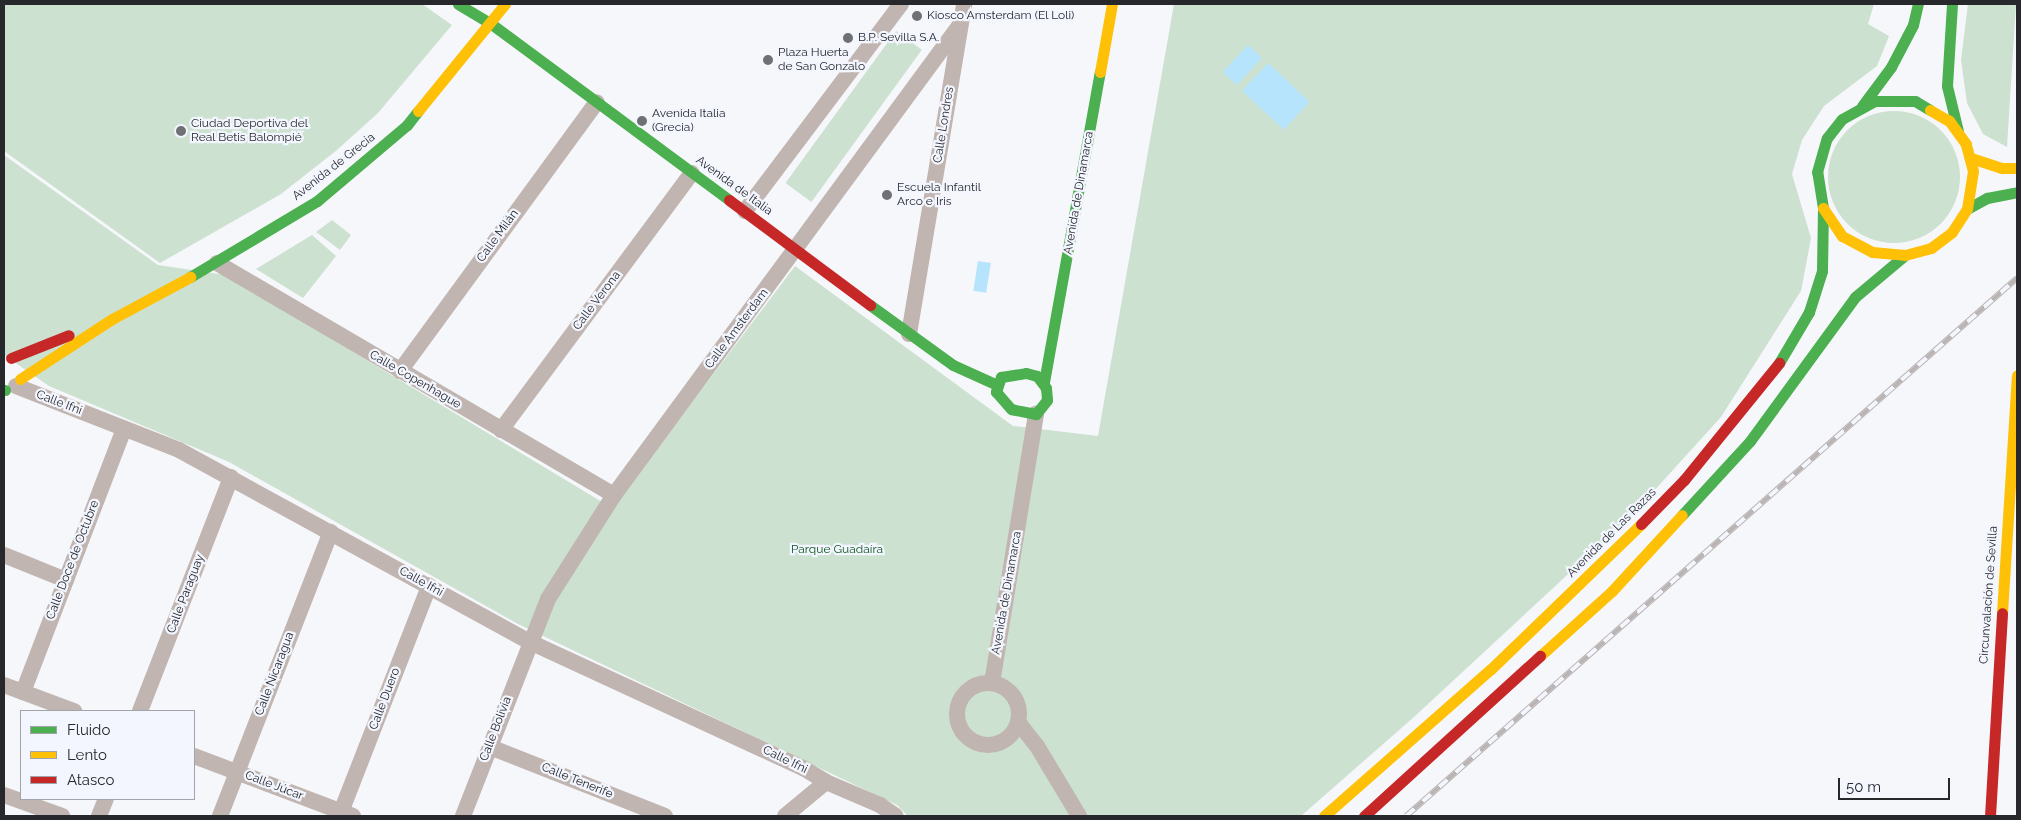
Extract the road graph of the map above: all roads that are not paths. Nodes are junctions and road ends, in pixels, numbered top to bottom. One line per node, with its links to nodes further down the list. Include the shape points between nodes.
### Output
1 (458, 4): 8 (main road, Avenida de Italia)
2 (505, 4): 8 (main road, Avenida de Grecia)
3 (901, 4): 19 (street)
4 (964, 4): 9 (street, Calle Londres)
5 (1112, 4): 28 (main road, Avenida de Dinamarca)
6 (1918, 4): 11 (main road, via 1913,25 1891,66)
7 (1952, 4): 12 (main road, via 1947,86)
8 (490, 24): 10 (main road, Avenida de Italia); 22 (main road, Avenida de Grecia, via 407,125 366,162 316,201)
9 (959, 26): 20 (street, Calle Amsterdam); 24 (street, Calle Londres)
10 (596, 102): 15 (main road, Avenida de Italia); 26 (street, Calle Milán)
11 (1862, 106): 12 (main road, via 1888,99 1914,101 1939,112); 17 (main road, via 1842,119 1822,148 1817,184)
12 (1958, 131): 13 (main road)
13 (1971, 158): 14 (main road, via 2002,168); 18 (main road, via 1973,184)
14 (2017, 168)
15 (692, 173): 19 (main road, Avenida de Italia); 34 (street, Calle Verona)
16 (2017, 192): 18 (main road, via 1987,198)
17 (1822, 208): 21 (main road, via 1831,223 1856,246 1880,254); 63 (main road, Avenida de Las Razas, via 1822,271 1809,312 1772,375 1684,480 1588,578 1492,669)
18 (1967, 209): 21 (main road, via 1942,240)
19 (745, 211): 20 (main road, Avenida de Italia)
20 (796, 249): 24 (main road, Avenida de Italia); 36 (street, Calle Amsterdam)
21 (1906, 255): 64 (main road, via 1875,277 1854,298 1750,441 1612,591)
22 (217, 263): 23 (main road, Avenida de Grecia); 26 (street, Calle Copenhague)
23 (112, 319): 25 (main road); 30 (main road)
24 (909, 334): 29 (main road, Avenida de Italia, via 953,365)
25 (7, 357): 30 (main road, via 21,369)
26 (400, 371): 34 (street, Calle Copenhague)
27 (2017, 375): 65 (main road, Circunvalación de Sevilla)
28 (1044, 382): 29 (main road, via 1026,373 1007,374); 32 (main road, via 1047,400)
29 (997, 385): 32 (main road, via 996,392 1005,405 1027,414)
30 (10, 387): 31 (street); 33 (street, Calle Ifni)
31 (4, 406)
32 (1036, 414): 42 (street, Avenida de Dinamarca)
33 (124, 429): 35 (street, Calle Ifni, via 179,450); 39 (street, Calle Doce de Octubre)
34 (501, 430): 36 (street, Calle Copenhague)
35 (232, 477): 37 (street, Calle Ifni); 46 (street, Calle Paraguay)
36 (614, 495): 41 (street, Calle Amsterdam, via 548,599)
37 (330, 532): 40 (street, Calle Ifni); 50 (street, Calle Nicaragua)
38 (4, 555): 39 (street)
39 (66, 580): 44 (street, Calle Doce de Octubre)
40 (429, 586): 41 (street, Calle Ifni); 54 (street, Calle Duero)
41 (530, 642): 48 (street, Calle Bolivia); 51 (street, Calle Ifni)
42 (992, 683): 47 (street, via 1010,692 1019,712); 47 (street, via 973,686 960,699 957,718 964,734 990,745 1007,738)
43 (4, 685): 44 (street)
44 (23, 692): 45 (street)
45 (71, 710)
46 (140, 710)
47 (1018, 722): 62 (street, via 1037,746)
48 (490, 747): 58 (street, Calle Bolivia); 59 (street, Calle Tenerife)
49 (195, 756): 50 (street, Calle Júcar)
50 (237, 772): 54 (street, Calle Júcar); 57 (street, Calle Nicaragua)
51 (826, 782): 60 (street); 61 (street, Calle Ifni, via 880,805)
52 (4, 795): 55 (street)
53 (106, 800): 56 (street)
54 (347, 814)
55 (62, 816)
56 (99, 816)
57 (220, 816)
58 (463, 816)
59 (664, 816)
60 (785, 816)
61 (896, 816)
62 (1079, 816)
63 (1324, 816)
64 (1364, 816)
65 (1990, 816)

